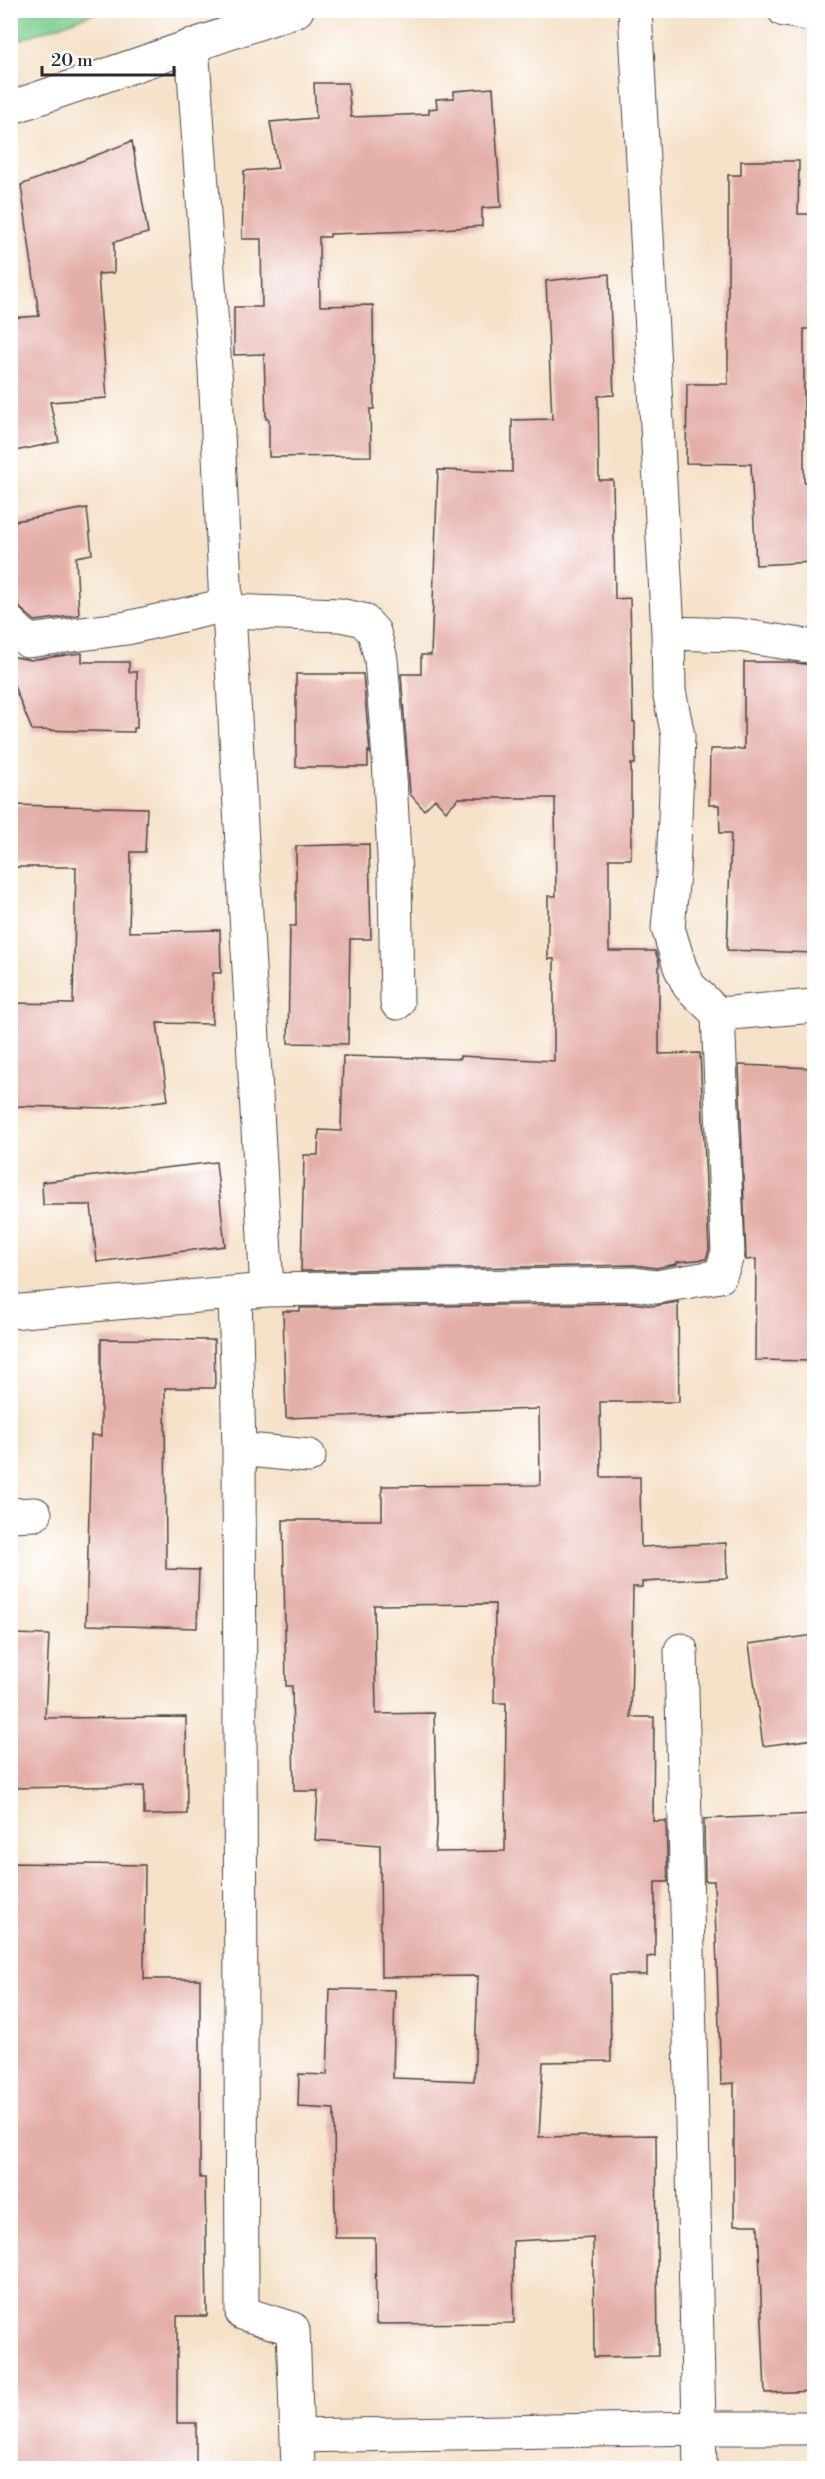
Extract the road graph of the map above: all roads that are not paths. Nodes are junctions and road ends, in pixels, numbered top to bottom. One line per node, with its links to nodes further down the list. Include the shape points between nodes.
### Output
1 (297, 10): 5 (street)
2 (635, 10): 9 (street)
3 (784, 10): 4 (street)
4 (814, 15)
5 (192, 45): 6 (street); 7 (street)
6 (10, 108)
7 (228, 608): 8 (street, via 128,628 28,641); 11 (street, via 340,615 363,620 374,632 381,659 389,759); 14 (street)
8 (10, 624)
9 (668, 633): 10 (street, via 738,635); 13 (street, via 669,691 678,736 668,928 689,986)
10 (814, 647)
11 (397, 1003)
12 (814, 1006): 13 (street)
13 (718, 1014): 14 (street, via 728,1253 720,1276 657,1287 459,1285)
14 (267, 1290): 15 (street)
15 (234, 1293): 16 (street); 17 (street)
16 (10, 1312)
17 (239, 1449): 18 (street); 22 (street, via 242,2313 293,2329)
18 (309, 1456)
19 (681, 1650): 20 (street)
20 (699, 2428): 21 (street); 22 (street); 24 (street)
21 (814, 2428)
22 (298, 2436): 23 (street)
23 (298, 2469)
24 (700, 2469)

